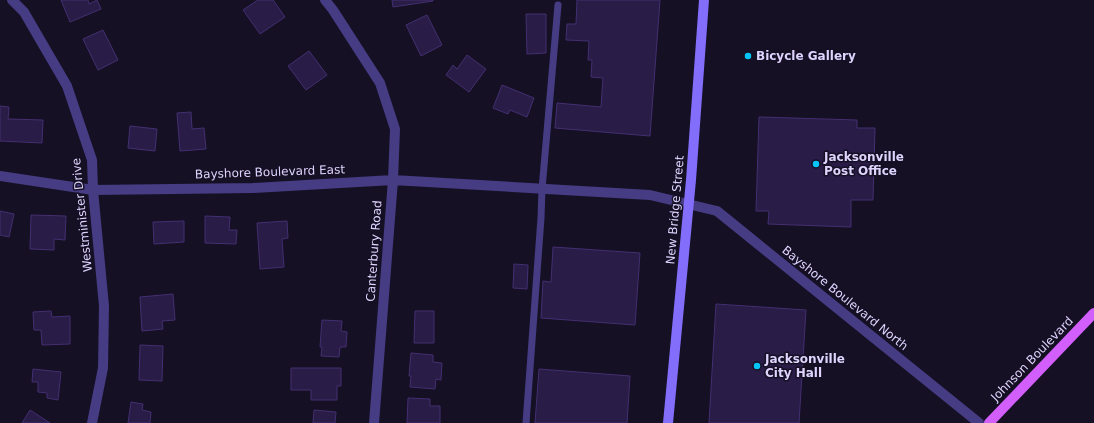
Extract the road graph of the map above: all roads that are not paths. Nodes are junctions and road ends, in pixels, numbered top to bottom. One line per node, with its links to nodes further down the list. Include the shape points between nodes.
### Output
1 (12, 0): 9 (street, Westminister Drive, via 24,12 67,86 92,160)
2 (325, 0): 4 (street, Canterbury Road)
3 (704, 0): 10 (main road, New Bridge Street)
4 (335, 5): 7 (street, Canterbury Road, via 380,83 395,129)
5 (558, 5): 8 (lane)
6 (0, 176): 9 (street, Bayshore Boulevard East)
7 (393, 180): 8 (street, Bayshore Boulevard East); 9 (street, Bayshore Boulevard East, via 254,188); 13 (street, Canterbury Road)
8 (542, 189): 10 (street, Bayshore Boulevard North, via 650,195); 14 (lane)
9 (93, 190): 12 (street, Westminister Drive, via 104,306 103,368)
10 (689, 204): 15 (main road, New Bridge Street); 16 (street, Bayshore Boulevard North, via 717,211)
11 (1094, 313): 17 (main road, Johnson Boulevard)
12 (92, 423)
13 (374, 423)
14 (526, 423)
15 (668, 423)
16 (979, 423)
17 (989, 423)

